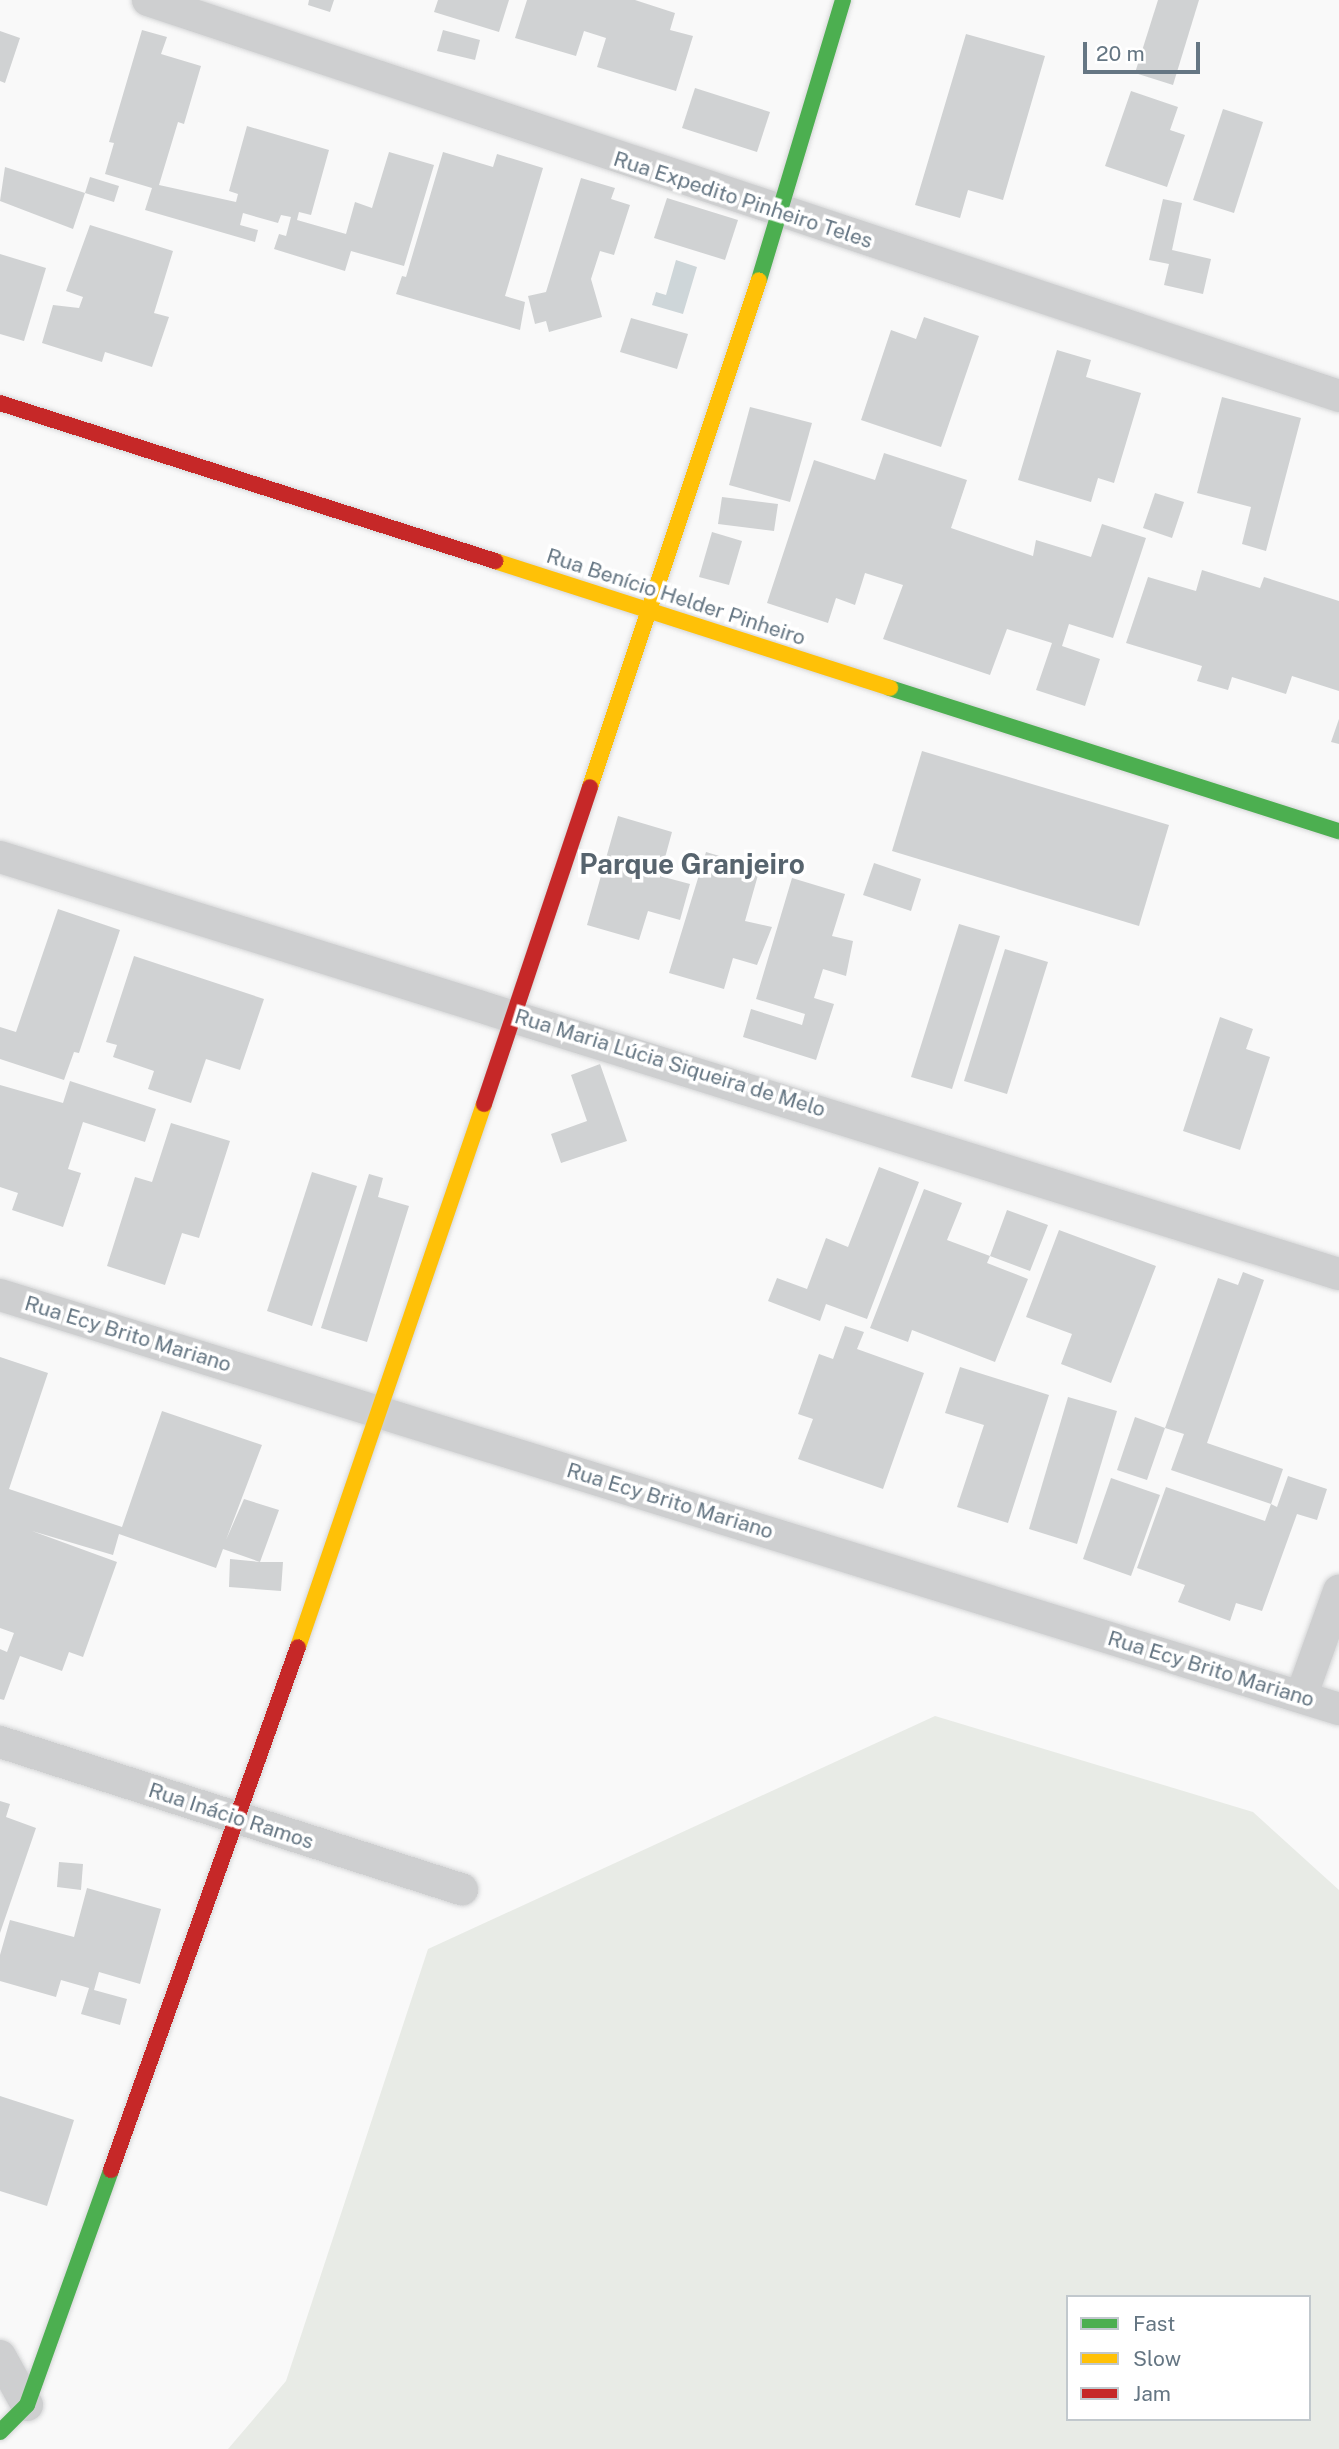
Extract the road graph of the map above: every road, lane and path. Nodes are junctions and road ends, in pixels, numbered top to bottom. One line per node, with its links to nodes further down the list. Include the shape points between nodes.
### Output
1 (148, 0): 3 (street, Rua Expedito Pinheiro Teles)
2 (843, 0): 3 (street)
3 (781, 214): 4 (street, Rua Expedito Pinheiro Teles); 6 (street)
4 (1339, 396)
5 (0, 403): 6 (street, Rua Benício Helder Pinheiro)
6 (651, 611): 7 (street, Rua Benício Helder Pinheiro); 9 (street)
7 (1339, 831)
8 (0, 857): 9 (street, Rua Maria Lúcia Siqueira de Melo)
9 (516, 1014): 10 (street, Rua Maria Lúcia Siqueira de Melo); 12 (street)
10 (1339, 1274)
11 (0, 1295): 12 (street, Rua Ecy Brito Mariano)
12 (382, 1411): 14 (street, Rua Ecy Brito Mariano); 17 (street)
13 (1339, 1591): 14 (street)
14 (1301, 1698): 15 (street, Rua Ecy Brito Mariano)
15 (1339, 1709)
16 (0, 1742): 17 (street, Rua Inácio Ramos)
17 (237, 1818): 18 (street, Rua Inácio Ramos); 20 (street)
18 (462, 1889)
19 (0, 2357): 20 (street)
20 (27, 2405): 21 (street)
21 (0, 2432)

